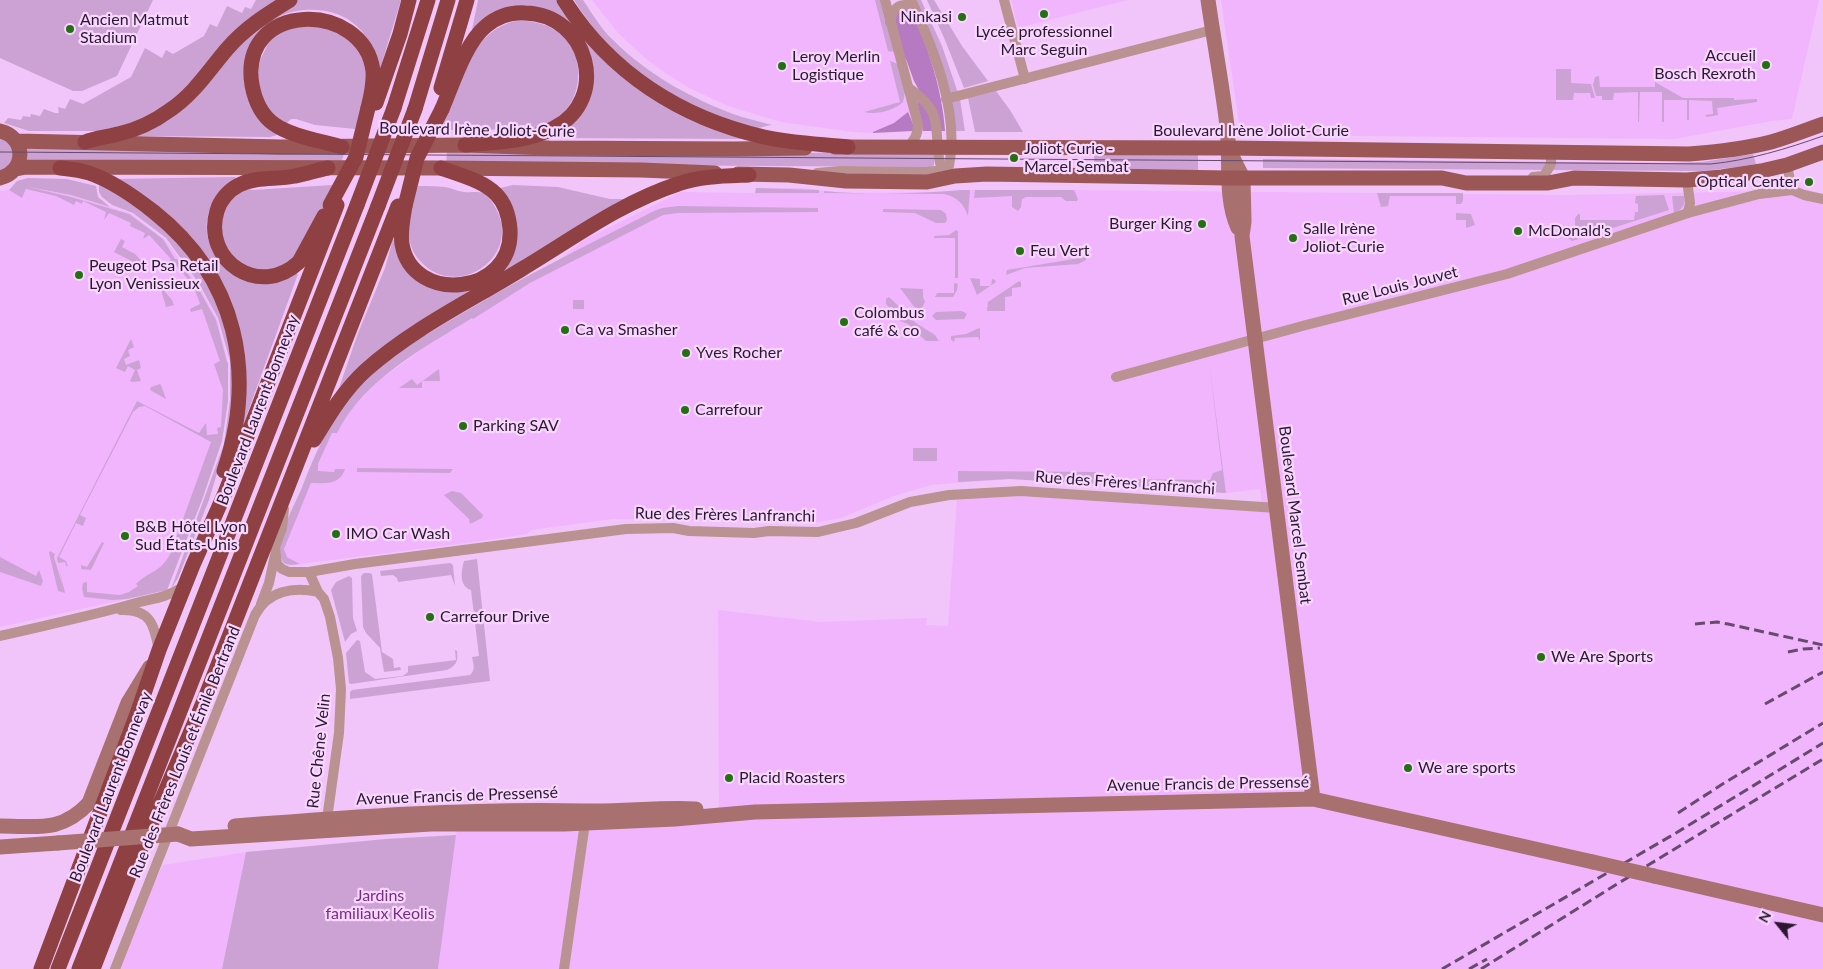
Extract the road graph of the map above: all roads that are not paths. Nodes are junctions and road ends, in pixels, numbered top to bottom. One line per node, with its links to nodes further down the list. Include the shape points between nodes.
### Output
1 (290, 0): 22 (highway, via 242,33 202,81 171,110 135,129)
2 (409, 0): 16 (highway, via 387,73)
3 (428, 0): 68 (highway, Boulevard Laurent Bonnevay, bridge, via 394,108 357,206)
4 (448, 0): 69 (highway, bridge, via 415,109)
5 (467, 0): 17 (highway)
6 (564, 0): 25 (highway, via 591,38 609,56 629,75 673,104 699,117 765,137)
7 (884, 0): 11 (street)
8 (1004, 0): 13 (street)
9 (1208, 0): 12 (street, Boulevard Marcel Sembat)
10 (912, 3): 11 (street, via 897,6); 15 (street, via 935,58)
11 (890, 23): 14 (street)
12 (1212, 30): 13 (street); 28 (street, Boulevard Marcel Sembat)
13 (1026, 79): 15 (street)
14 (909, 88): 26 (street, via 918,131 913,143); 27 (street, via 934,113)
15 (946, 99): 27 (street, via 950,131)
16 (371, 108): 24 (highway, via 373,71 370,57 357,34 347,26 324,14 310,13 284,19 264,35 252,59 250,74 261,111 274,125 284,130); 44 (highway, bridge, via 356,157)
17 (438, 109): 23 (highway, via 470,47 485,27 496,19 519,12 541,14 563,26 576,40 584,56 586,81 580,104 569,118 544,133); 45 (highway, bridge, via 417,158)
18 (1823, 124): 21 (main road, Boulevard Irène Joliot-Curie)
19 (0, 131): 20 (main road)
20 (17, 141): 22 (main road, Boulevard Irène Joliot-Curie); 35 (main road, via 21,157)
21 (1773, 141): 29 (main road, Boulevard Irène Joliot-Curie, via 1727,151 1689,154); 31 (main road)
22 (85, 142): 24 (main road, Boulevard Irène Joliot-Curie)
23 (465, 145): 24 (main road, Boulevard Irène Joliot-Curie); 25 (main road, Boulevard Irène Joliot-Curie, via 734,150)
24 (342, 147)
25 (848, 147): 26 (main road, Boulevard Irène Joliot-Curie)
26 (907, 147): 27 (main road, Boulevard Irène Joliot-Curie)
27 (944, 147): 28 (main road, Boulevard Irène Joliot-Curie); 36 (street)
28 (1228, 148): 29 (main road, Boulevard Irène Joliot-Curie); 39 (street, Boulevard Marcel Sembat)
29 (1551, 152): 40 (street, via 1551,164 1544,176)
30 (1823, 152): 31 (main road)
31 (1787, 165): 41 (main road); 42 (street)
32 (60, 168): 33 (main road); 35 (main road); 52 (highway, via 101,178 161,218 198,256 215,281 228,310 236,343 239,399 228,458)
33 (328, 168): 34 (main road); 44 (highway, via 294,176 250,180 232,190 218,206 214,221 217,246 229,264 239,271 264,277 283,273 299,262)
34 (441, 168): 37 (main road, via 641,170); 45 (highway, via 483,185 502,201 510,220 510,234 504,256 490,274 470,284 457,285 431,280 415,269 402,244)
35 (16, 169): 38 (main road)
36 (950, 173): 37 (main road, via 928,182); 39 (main road)
37 (749, 175): 49 (highway, via 698,178 633,202 427,326 392,349 349,388)
38 (0, 178)
39 (1236, 178): 40 (main road); 47 (street, Boulevard Marcel Sembat, via 1244,222 1242,236)
40 (1442, 178): 41 (main road, via 1466,183 1548,183 1574,178)
41 (1687, 180): 46 (street)
42 (1792, 190): 43 (street); 46 (street, Rue Louis Jouvet, via 1759,194)
43 (1823, 199)
44 (334, 205): 52 (highway, via 225,493)
45 (402, 206): 49 (highway)
46 (1688, 213): 47 (street, Rue Louis Jouvet, via 1507,274)
47 (1255, 340): 48 (street, Rue Louis Jouvet); 51 (street, Boulevard Marcel Sembat)
48 (1116, 377)
49 (294, 471): 50 (highway)
50 (286, 491): 53 (street); 70 (highway, via 203,703)
51 (1277, 508): 54 (street, Rue des Frères Lanfranchi, via 1034,491 970,493 923,498 856,523 818,532 626,529); 61 (street, Boulevard Marcel Sembat)
52 (198, 554): 55 (highway)
53 (275, 555): 54 (street, Rue des Frères Lanfranchi, via 282,569); 57 (street, Rue des Frères Louis et Émile Bertrand)
54 (309, 572): 56 (street, Rue Chêne Velin)
55 (184, 586): 58 (street, via 169,596); 60 (highway)
56 (318, 592): 57 (street, via 290,589 273,595); 63 (street, Rue Chêne Velin, via 324,599 335,636 341,689)
57 (260, 605): 71 (street, Rue des Frères Louis et Émile Bertrand)
58 (113, 611): 59 (street); 60 (street, via 131,610 144,614 152,623)
59 (0, 636)
60 (159, 650): 64 (street, via 128,703 89,803 69,820 52,826); 67 (highway)
61 (1313, 799): 62 (street, Avenue Francis de Pressensé, via 755,812 674,808); 66 (street, Avenue Francis de Pressensé, bridge)
62 (586, 817): 63 (street, Avenue Francis de Pressensé, via 563,809); 72 (street)
63 (328, 824): 65 (street, Avenue Francis de Pressensé, bridge, via 190,829 178,834)
64 (0, 826)
65 (0, 847)
66 (1823, 915)
67 (41, 969)
68 (58, 969)
69 (80, 969)
70 (92, 969)
71 (115, 969)
72 (564, 969)

